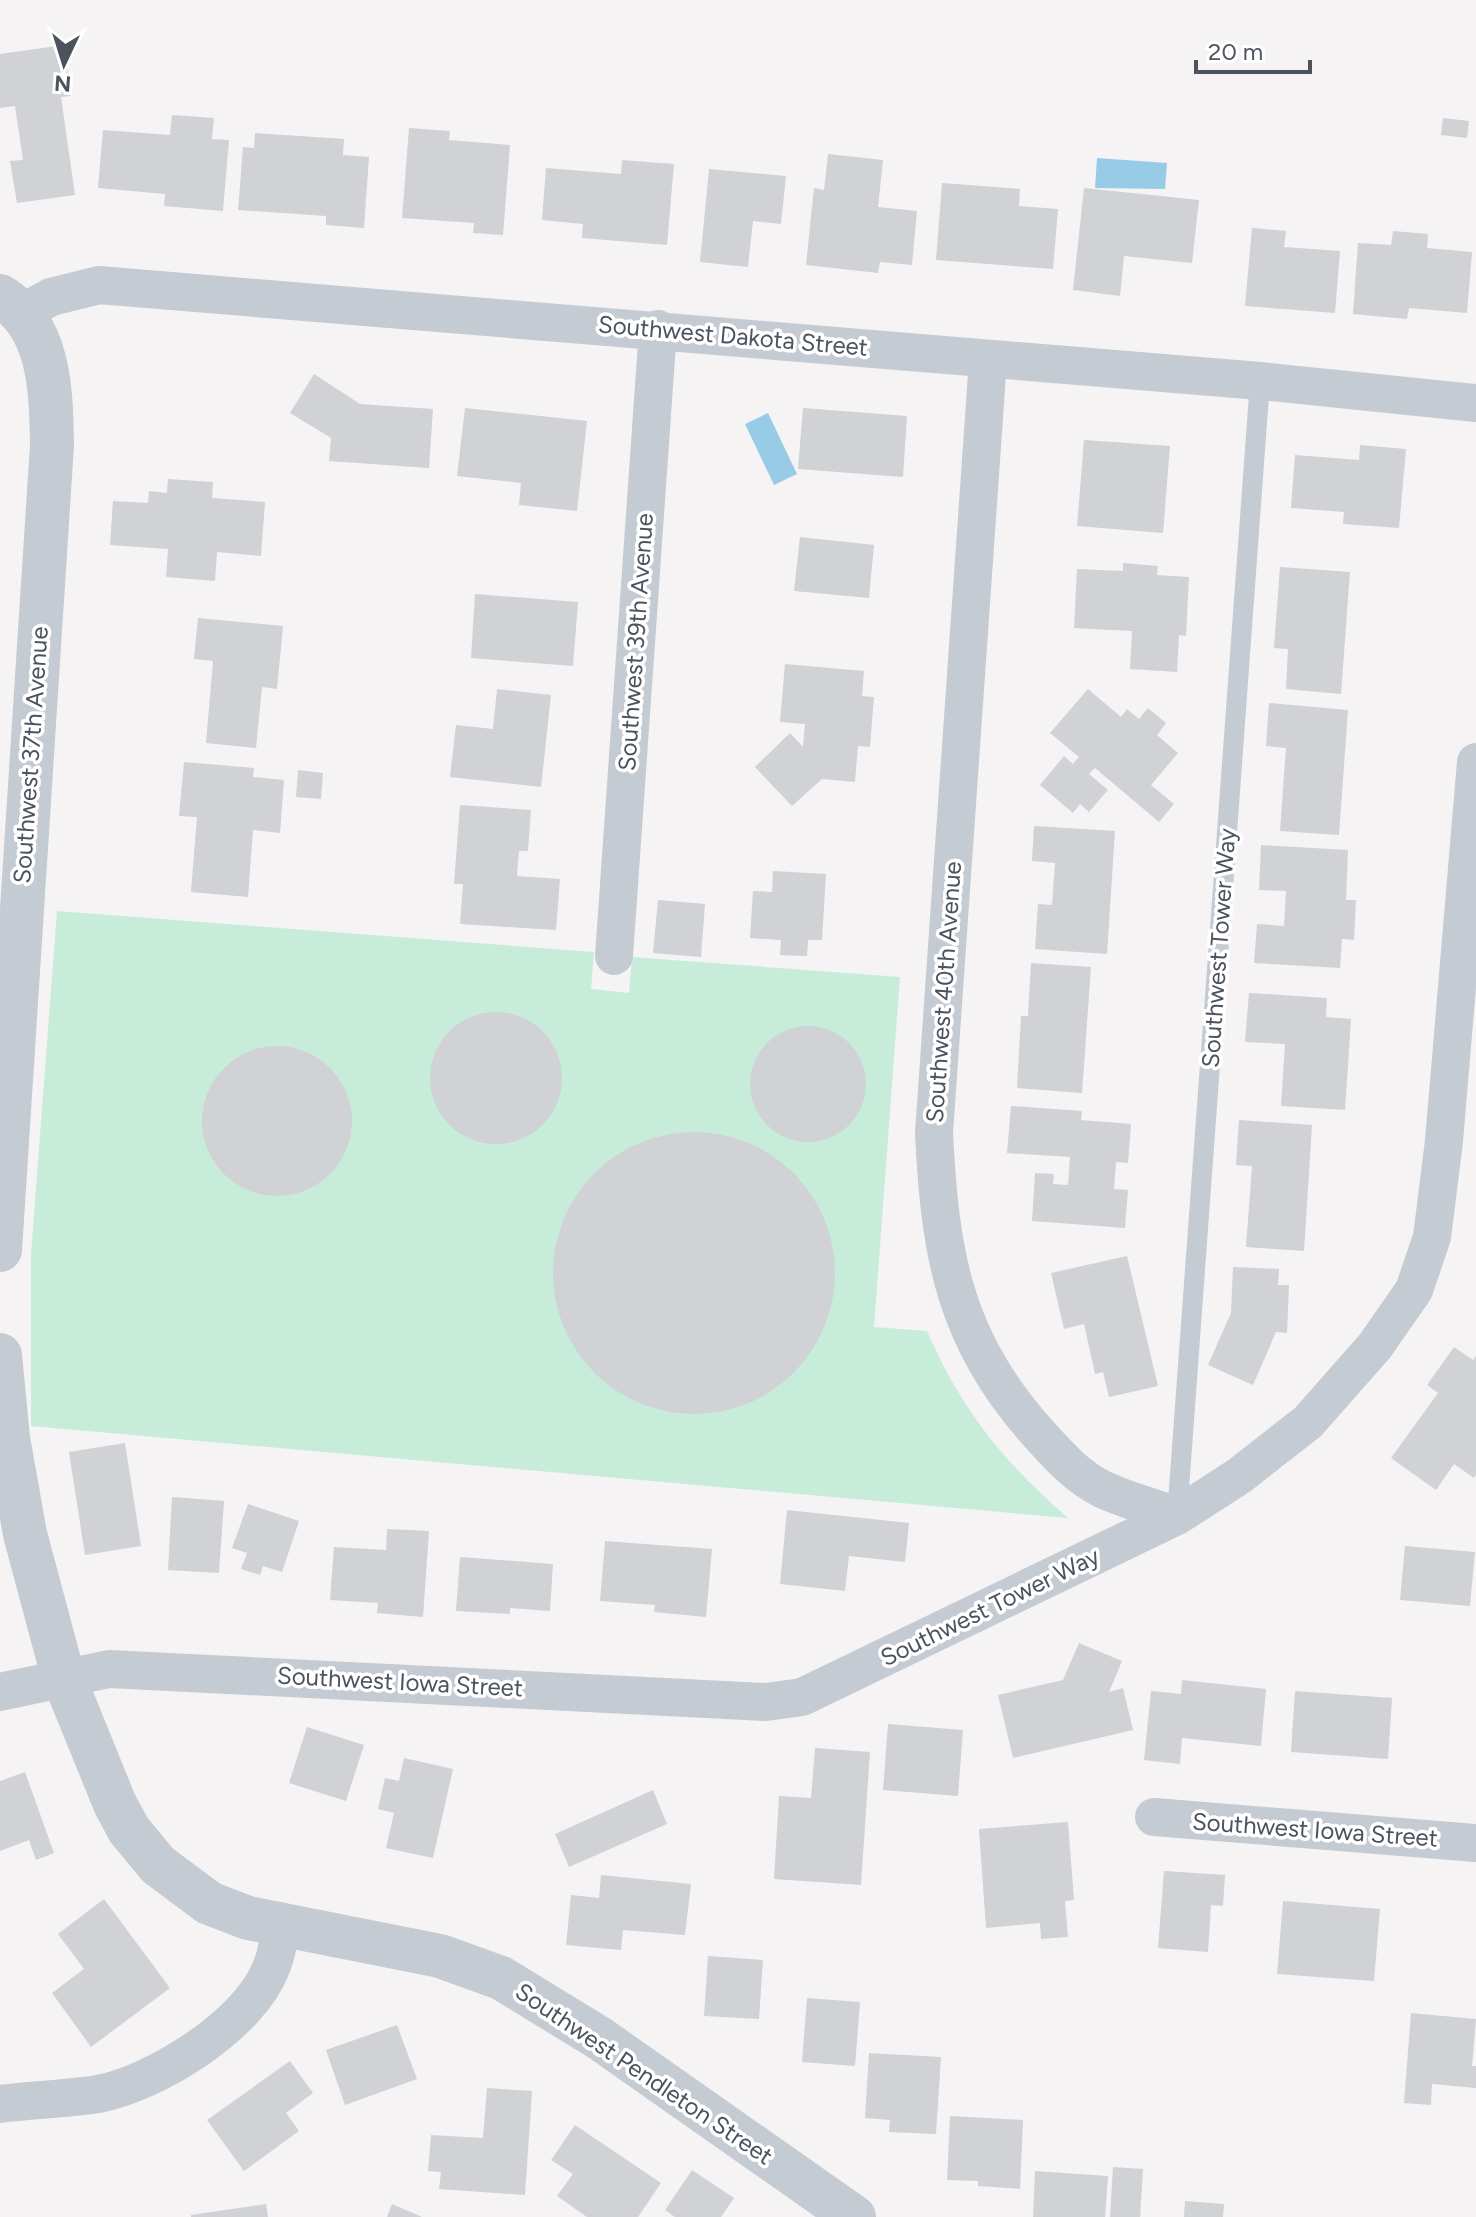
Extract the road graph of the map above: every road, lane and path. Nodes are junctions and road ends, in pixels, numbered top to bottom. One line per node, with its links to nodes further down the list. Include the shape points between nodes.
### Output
1 (11, 305): 2 (street, Southwest Dakota Street, via 99,285); 8 (street, Southwest 37th Avenue, via 43,350 52,445)
2 (658, 329): 3 (street, Southwest Dakota Street); 7 (street, Southwest 39th Avenue)
3 (988, 360): 4 (street, Southwest Dakota Street); 10 (street, Southwest 40th Avenue, via 934,1133 937,1197 952,1288 985,1363 1013,1406 1069,1467 1091,1482)
4 (1260, 381): 5 (street, Southwest Dakota Street); 10 (lane, Southwest Tower Way)
5 (1476, 403)
6 (1476, 762): 10 (street, Southwest Tower Way, via 1444,1141 1432,1237 1414,1290 1375,1346 1308,1422)
7 (614, 956)
8 (0, 1250)
9 (0, 1355): 11 (street, via 25,1534)
10 (1177, 1516): 13 (street, Southwest Tower Way)
11 (63, 1676): 12 (street, Southwest Iowa Street); 13 (street, Southwest Iowa Street, via 109,1669 766,1702); 16 (street, via 115,1804 152,1857 209,1903)
12 (0, 1692)
13 (802, 1697)
14 (1154, 1817): 15 (street, Southwest Iowa Street)
15 (1476, 1843)
16 (282, 1926): 17 (street, via 271,1969 246,2005 209,2041 173,2064 98,2094); 18 (street, Southwest Pendleton Street, via 440,1956 501,1978 599,2038)
17 (0, 2104)
18 (854, 2217)

